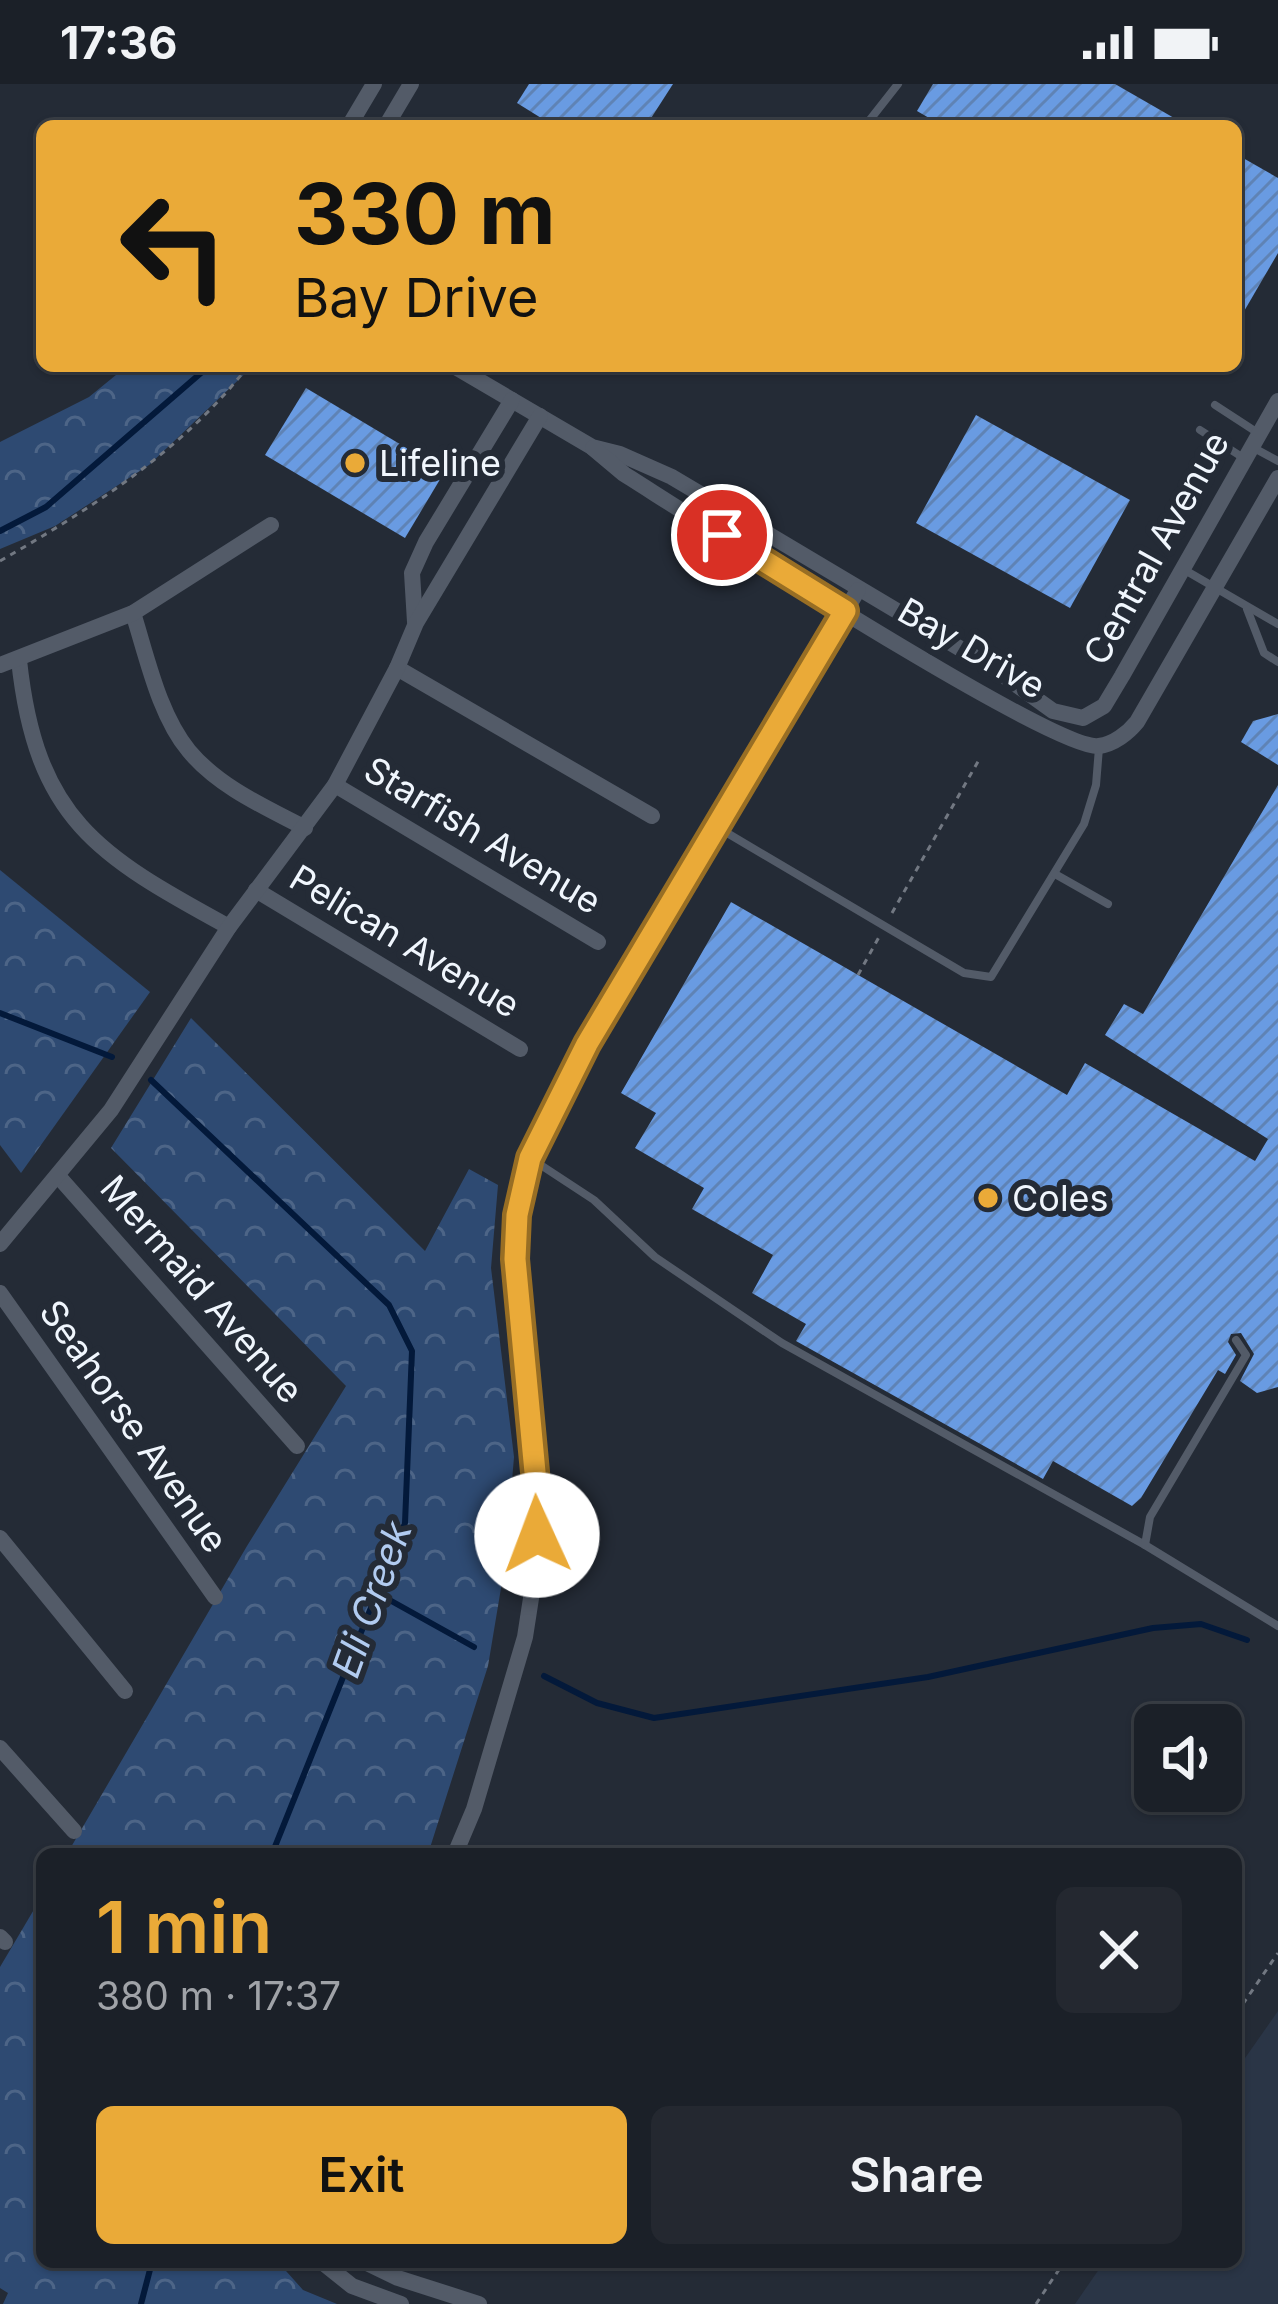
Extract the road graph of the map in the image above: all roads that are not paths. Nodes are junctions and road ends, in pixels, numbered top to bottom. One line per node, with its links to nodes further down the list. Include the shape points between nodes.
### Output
1 (374, 84): 4 (street)
2 (411, 84): 5 (street)
3 (898, 84): 6 (lane)
4 (353, 120)
5 (390, 120)
6 (870, 120)
7 (464, 372): 8 (street, Bay Drive)
8 (512, 400): 11 (street, Bay Drive); 24 (street, via 412,573)
9 (1278, 401): 13 (street, Central Avenue)
10 (1215, 404): 13 (lane)
11 (539, 416): 14 (street, Bay Drive); 24 (street)
12 (1200, 430): 13 (lane)
13 (1251, 446): 15 (lane); 18 (street, Central Avenue)
14 (592, 447): 19 (street, Bay Drive, via 672,477); 22 (street, Bay Drive)
15 (1278, 461)
16 (1278, 478): 20 (street, Central Avenue)
17 (271, 525): 23 (street)
18 (1182, 568): 20 (lane); 30 (street, Central Avenue, via 1104,706)
19 (858, 590): 22 (street); 30 (street, Bay Drive, via 1053,711)
20 (1217, 590): 21 (lane); 31 (street, Central Avenue, via 1137,722)
21 (1246, 606): 25 (lane); 27 (lane, via 1264,653)
22 (845, 611): 31 (street, Bay Drive, via 1049,731); 34 (street)
23 (133, 613): 26 (street); 35 (street, via 190,753 236,791)
24 (416, 623): 29 (street)
25 (1278, 624)
26 (19, 660): 28 (street); 39 (street, via 25,715 58,800 137,877)
27 (1278, 662)
28 (0, 665)
29 (397, 668): 32 (street); 33 (street)
30 (1083, 718)
31 (1100, 746): 36 (lane, via 1092,802)
32 (334, 785): 35 (street); 40 (street, Starfish Avenue)
33 (652, 816)
34 (715, 826): 36 (lane, via 964,974 991,977); 42 (street)
35 (305, 828): 37 (street)
36 (1055, 874): 38 (lane)
37 (256, 890): 39 (street); 41 (street, Pelican Avenue)
38 (1108, 904)
39 (229, 927): 43 (street)
40 (598, 942)
41 (520, 1049)
42 (530, 1158): 49 (lane, via 782,1343); 55 (street, via 515,1259 538,1504 536,1566 525,1636)
43 (59, 1177): 44 (street); 47 (street, Mermaid Avenue)
44 (0, 1244)
45 (0, 1293): 50 (street, Seahorse Avenue)
46 (1236, 1340): 49 (lane, via 1246,1355 1150,1517)
47 (297, 1446)
48 (0, 1538): 52 (street)
49 (1145, 1544): 51 (lane)
50 (214, 1597)
51 (1278, 1626)
52 (125, 1691)
53 (0, 1748): 54 (street)
54 (74, 1832)
55 (458, 1848)
56 (330, 2268): 58 (street)
57 (377, 2268): 59 (street)
58 (401, 2304)
59 (479, 2304)

